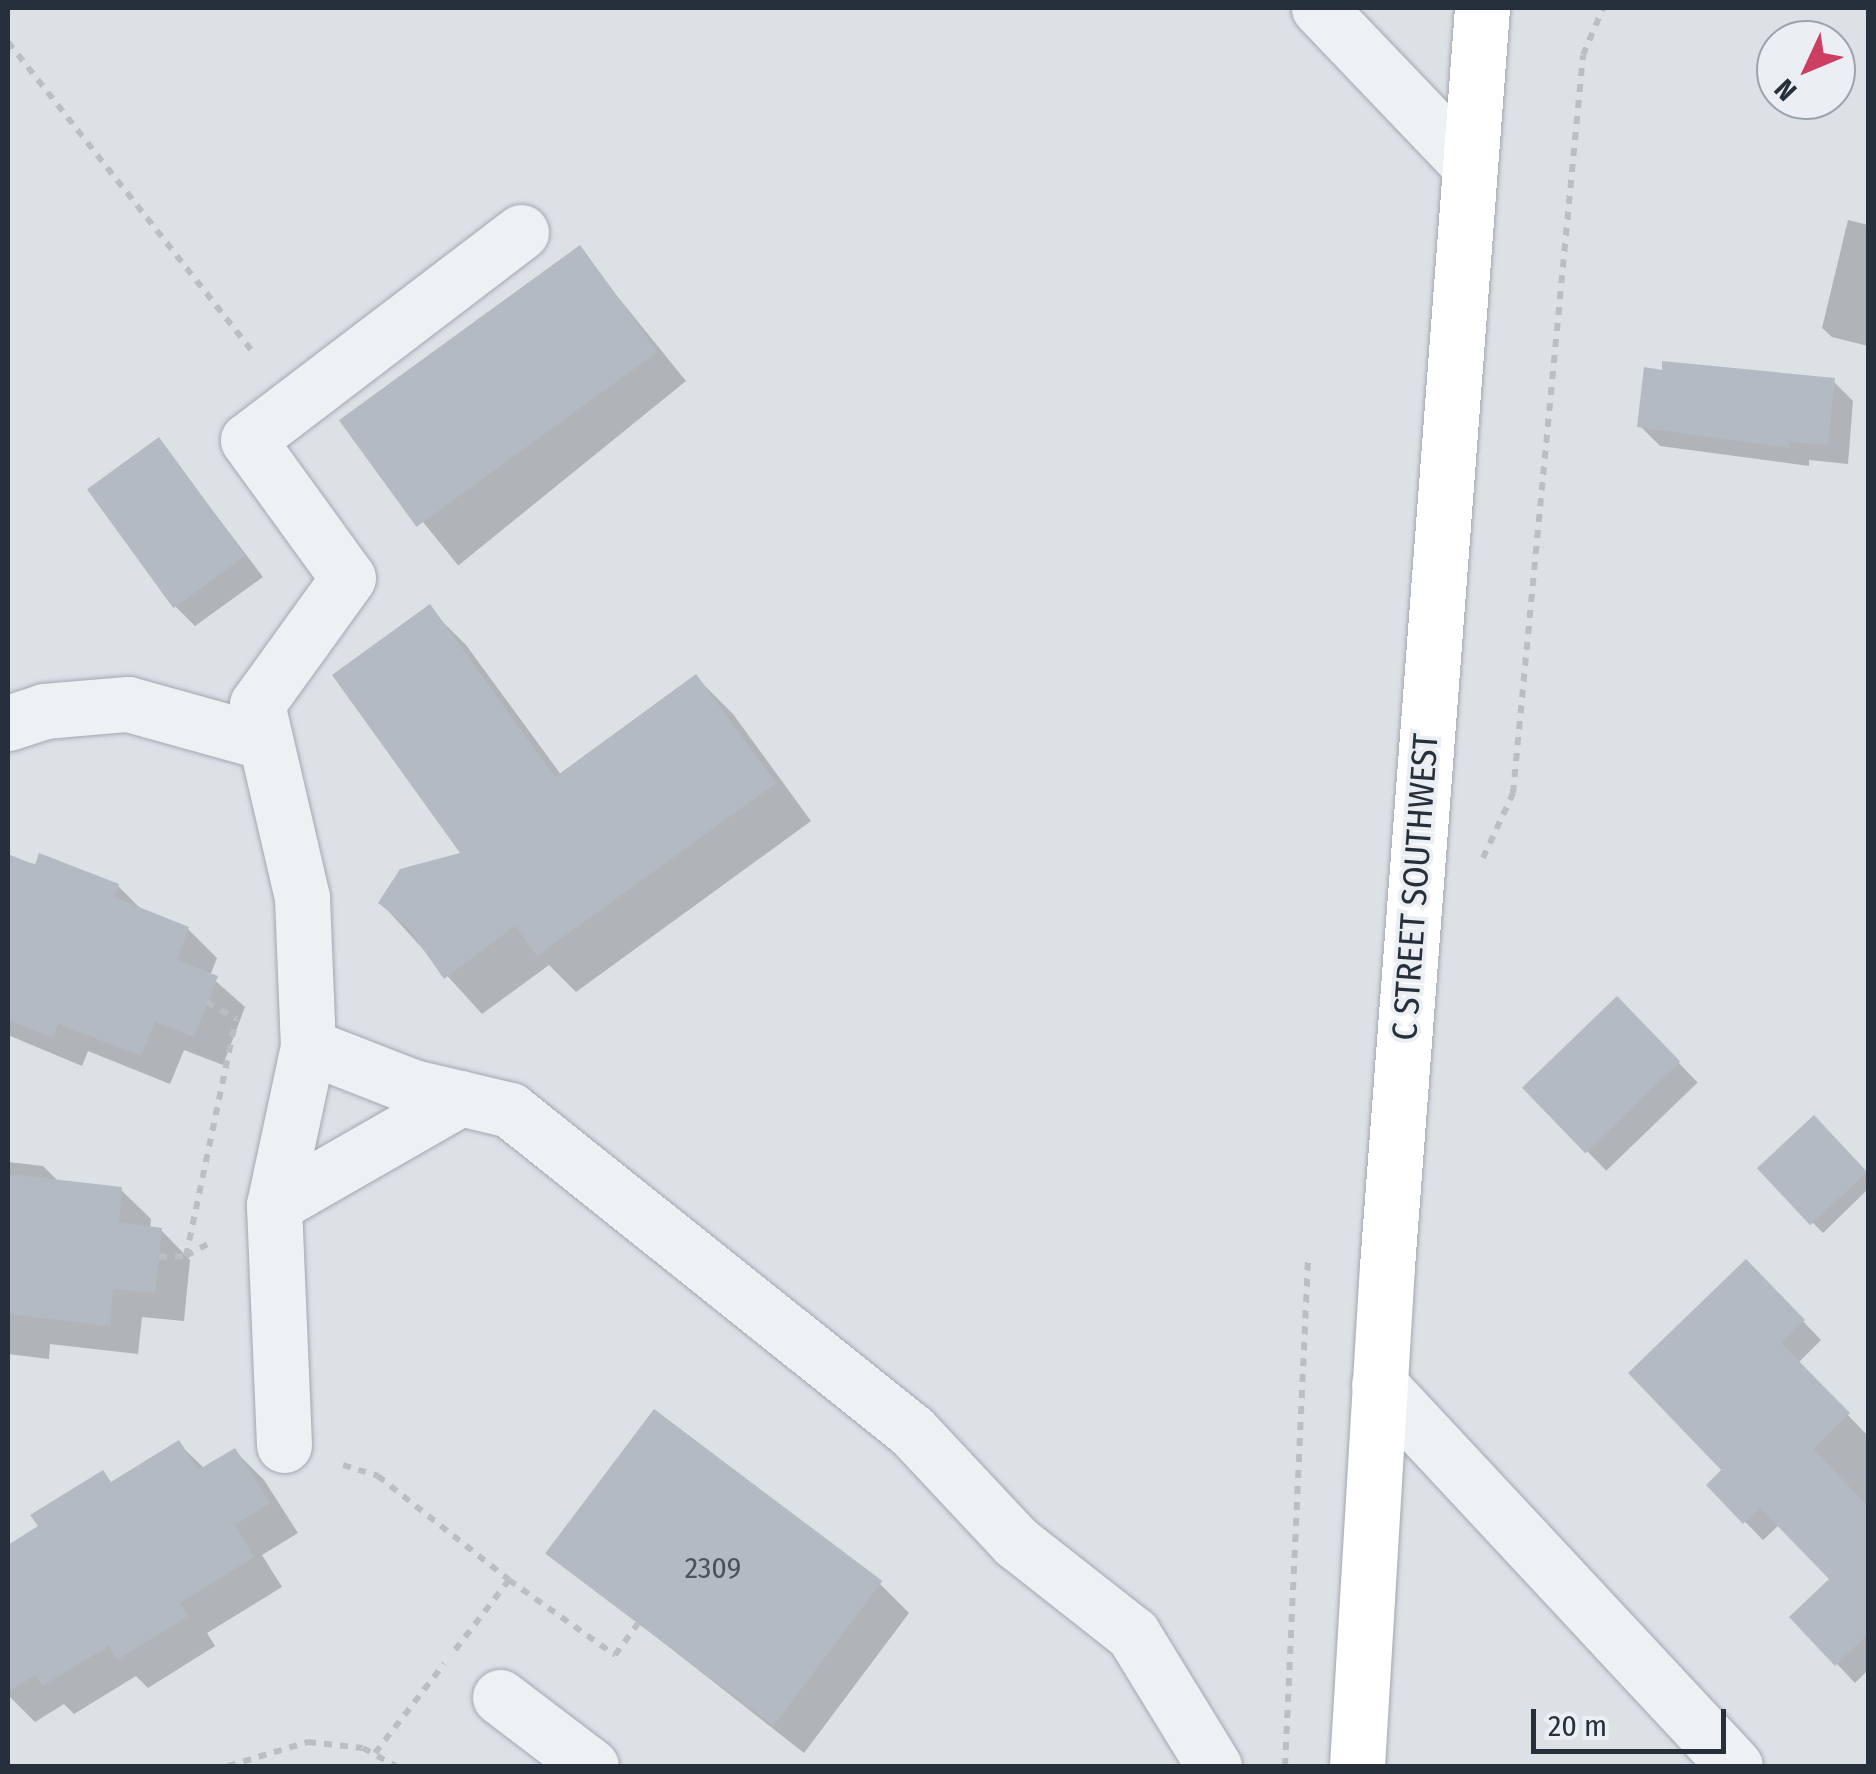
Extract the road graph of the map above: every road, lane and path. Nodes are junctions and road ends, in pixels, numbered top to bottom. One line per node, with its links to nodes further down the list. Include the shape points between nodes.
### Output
1 (1319, 8): 5 (street)
2 (1482, 8): 5 (main road, C STREET SOUTHWEST)
3 (1603, 8): 10 (path, via 1583,55 1514,793)
4 (8, 42): 7 (path)
5 (1469, 166): 17 (main road, C STREET SOUTHWEST)
6 (521, 232): 7 (street)
7 (293, 405): 9 (street, via 248,440 348,578 257,704)
8 (8, 723): 9 (street, via 44,710 128,704)
9 (265, 742): 12 (street, via 302,898)
10 (1474, 877)
11 (236, 1019): 15 (path)
12 (308, 1046): 13 (street, via 413,1088); 14 (street)
13 (461, 1098): 14 (street); 26 (street, via 510,1110 912,1431 1016,1542 1134,1634)
14 (274, 1205): 18 (street)
15 (186, 1256)
16 (1308, 1260): 27 (path)
17 (1379, 1384): 28 (main road, C STREET SOUTHWEST); 29 (street)
18 (284, 1445): 19 (path, via 378,1476)
19 (510, 1580): 20 (path, via 615,1655); 22 (path)
20 (638, 1623)
21 (500, 1697): 25 (street)
22 (374, 1753): 23 (path, via 308,1742); 24 (path)
23 (228, 1766)
24 (395, 1766)
25 (591, 1766)
26 (1214, 1766)
27 (1285, 1766)
28 (1357, 1766)
29 (1735, 1766)

